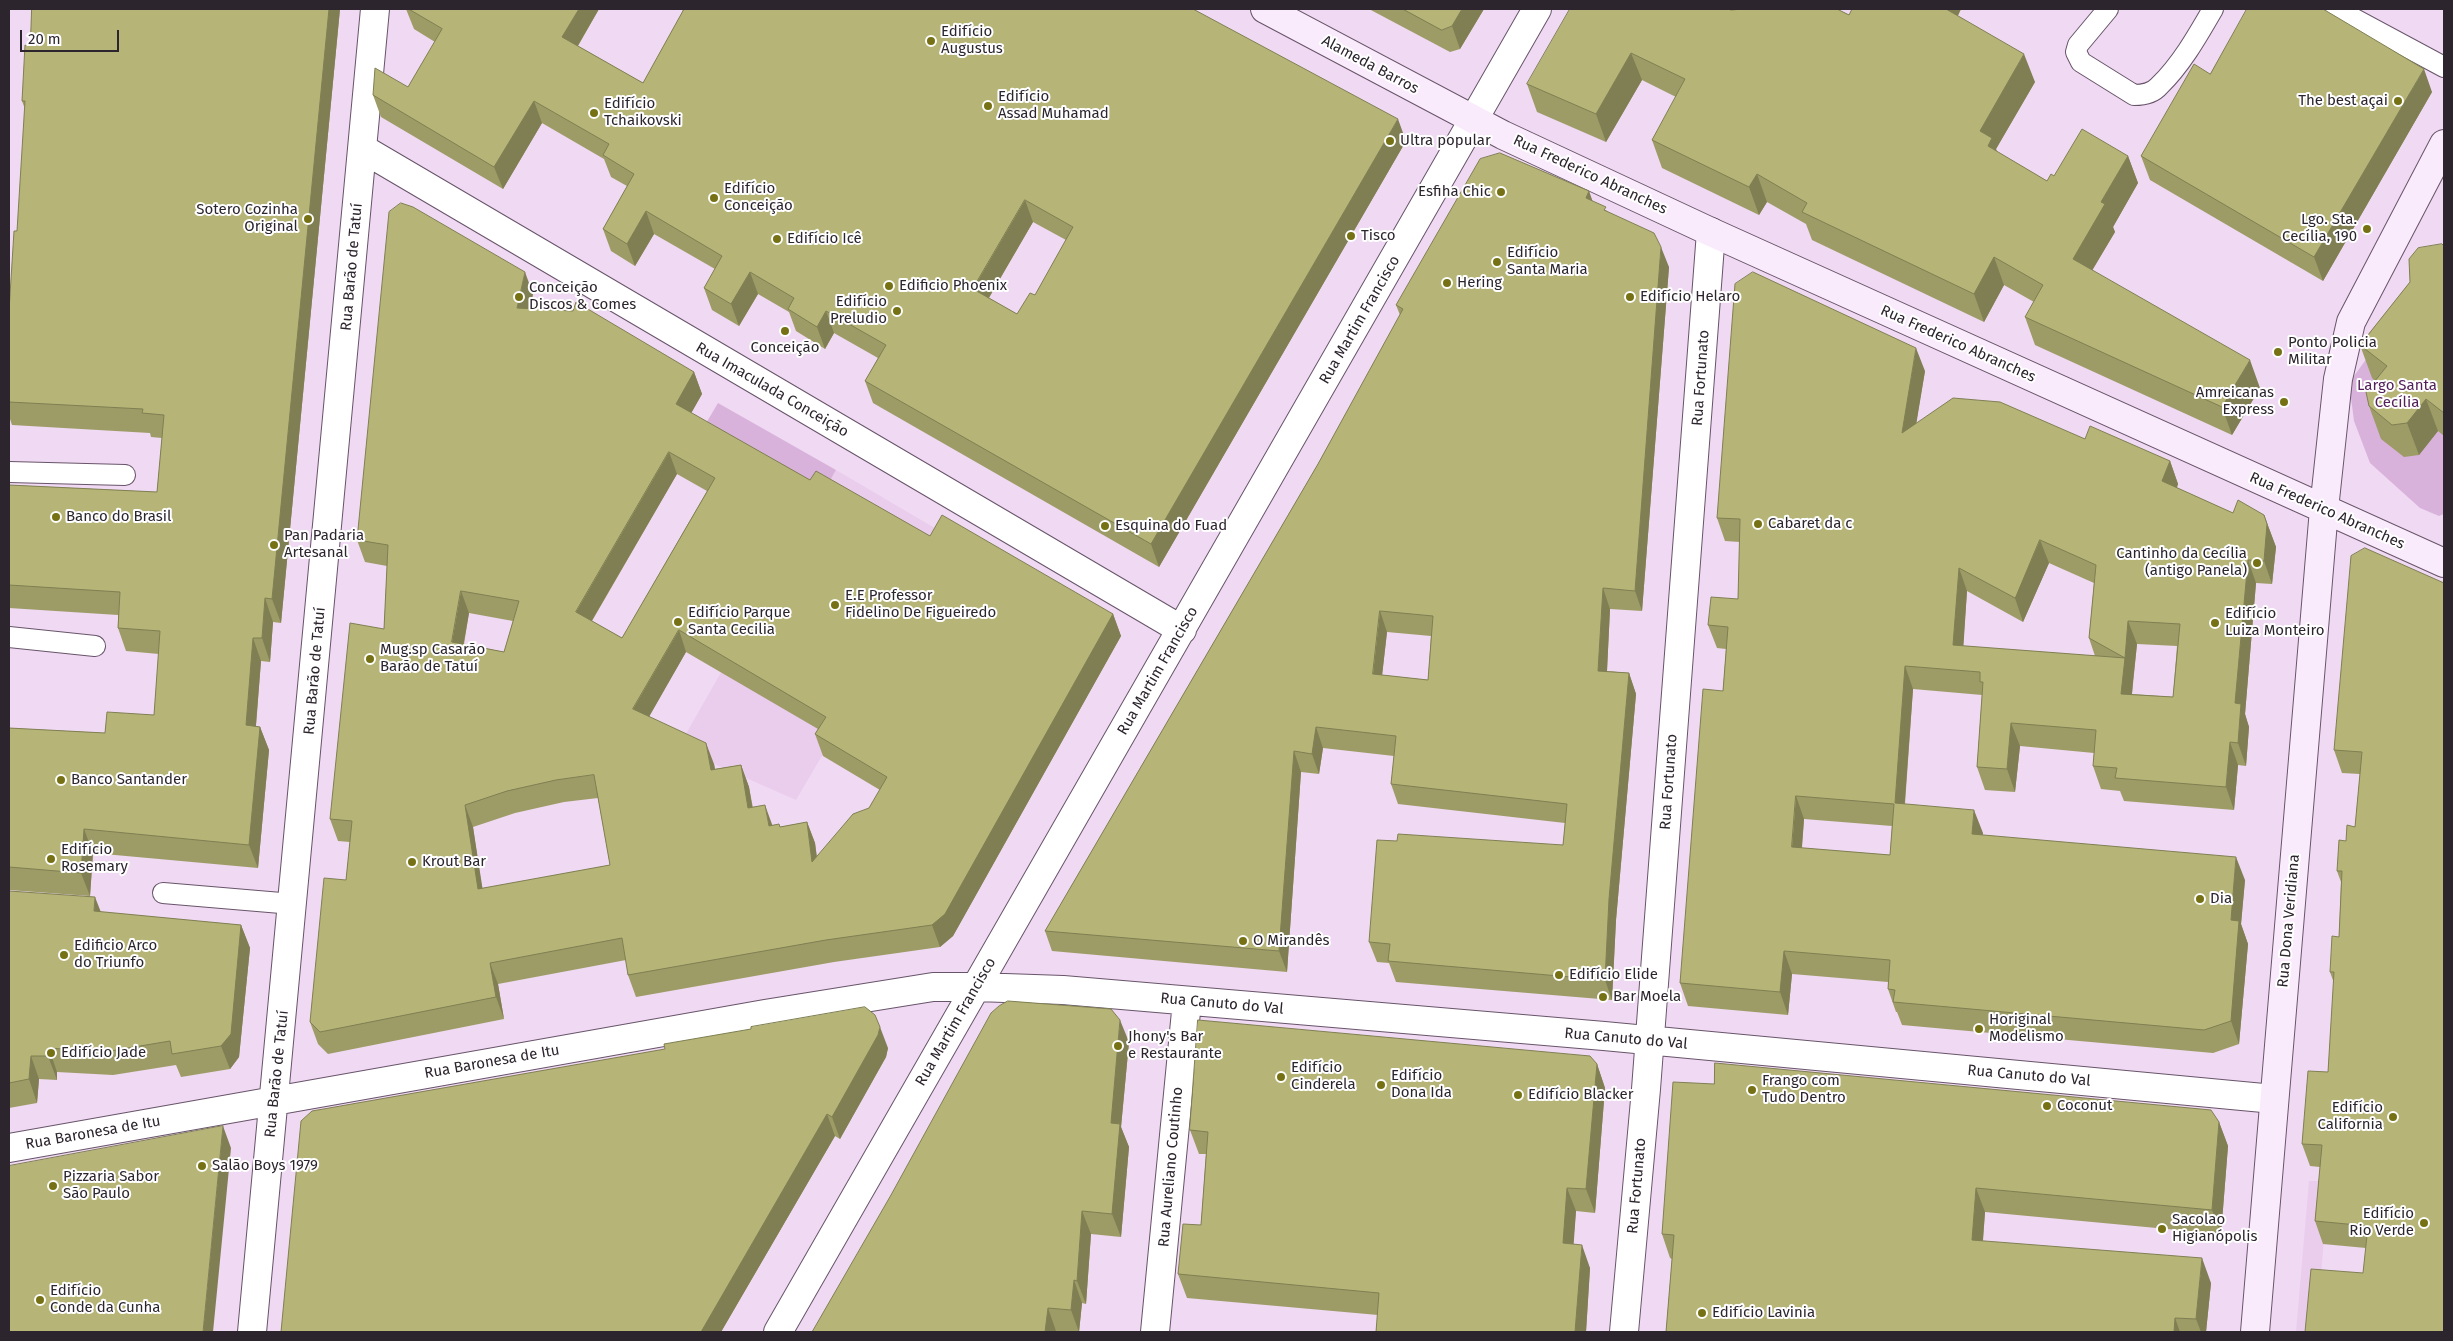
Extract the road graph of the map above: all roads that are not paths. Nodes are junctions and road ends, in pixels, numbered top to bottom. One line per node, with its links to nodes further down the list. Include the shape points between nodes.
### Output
1 (375, 9): 10 (street, Rua Barão de Tatuí)
2 (1265, 9): 8 (street, Alameda Barros)
3 (1538, 9): 8 (street, Rua Martim Francisco)
4 (2108, 9): 5 (lane, via 2078,44 2076,52 2081,62 2134,95 2143,95 2158,88)
5 (2212, 9)
6 (2336, 9): 7 (lane)
7 (2444, 67)
8 (1474, 121): 11 (street, Rua Frederico Abranches); 16 (street, Rua Martim Francisco)
9 (2444, 144): 14 (street, via 2351,322 2338,379)
10 (363, 149): 16 (street, Rua Imaculada Conceição); 20 (street, Rua Barão de Tatuí)
11 (1712, 232): 14 (street, Rua Frederico Abranches); 23 (street, Rua Fortunato)
12 (9, 472): 13 (lane)
13 (125, 475)
14 (2324, 509): 15 (street, Rua Frederico Abranches); 24 (street, Rua Dona Veridiana)
15 (2444, 563)
16 (1182, 630): 21 (street, Rua Martim Francisco)
17 (9, 637): 18 (lane)
18 (95, 646)
19 (163, 893): 20 (lane)
20 (293, 904): 25 (street, Rua Barão de Tatuí)
21 (976, 987): 22 (street, Rua Canuto do Val, via 1063,990); 25 (street, Rua Baronesa de Itu, via 933,988 775,1012); 28 (street, Rua Martim Francisco)
22 (1186, 1001): 23 (street, Rua Canuto do Val); 29 (street, Rua Aureliano Coutinho)
23 (1649, 1041): 24 (street, Rua Canuto do Val); 30 (street, Rua Fortunato)
24 (2274, 1099): 31 (street, Rua Dona Veridiana)
25 (276, 1100): 26 (street, Rua Baronesa de Itu); 27 (street, Rua Barão de Tatuí)
26 (9, 1148)
27 (252, 1332)
28 (778, 1332)
29 (1155, 1332)
30 (1624, 1332)
31 (2255, 1332)

